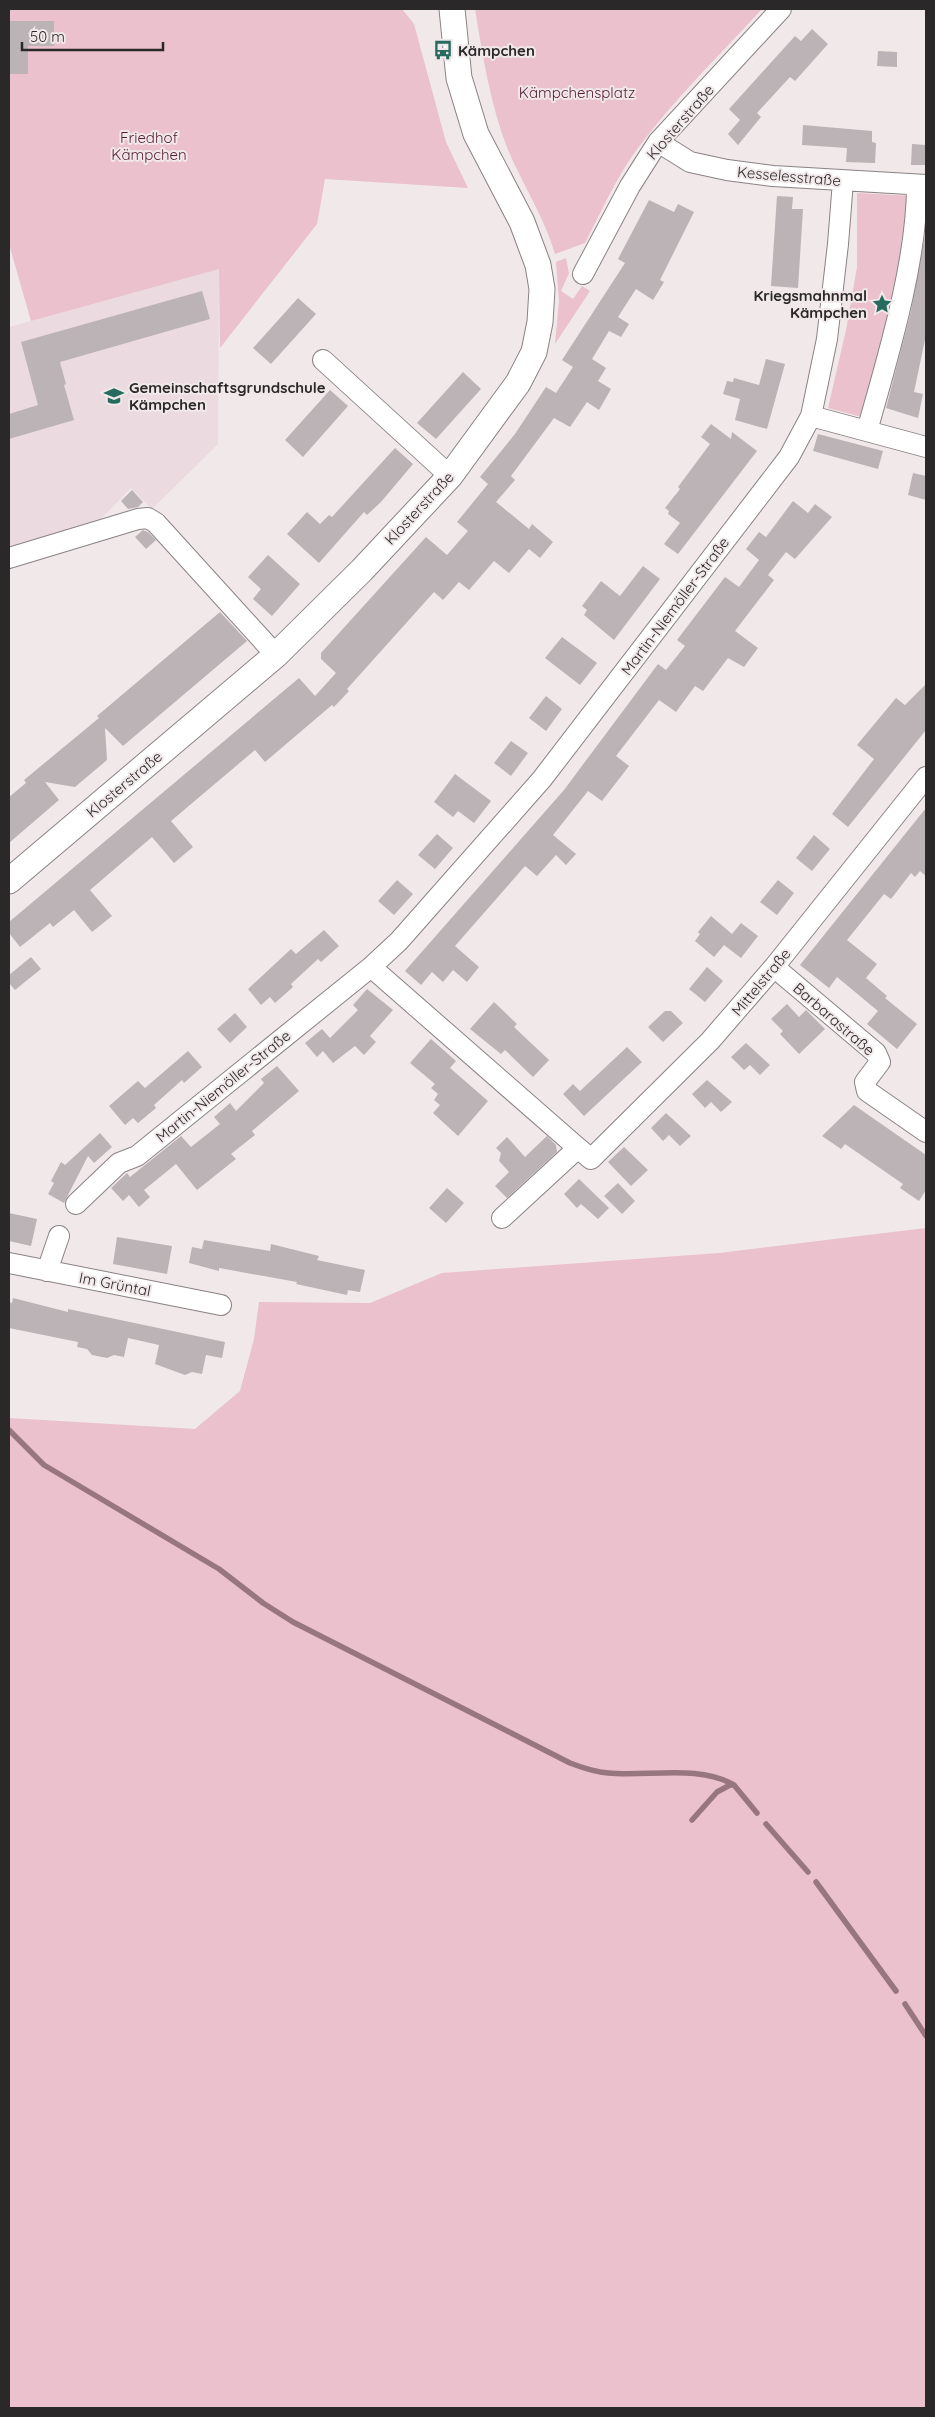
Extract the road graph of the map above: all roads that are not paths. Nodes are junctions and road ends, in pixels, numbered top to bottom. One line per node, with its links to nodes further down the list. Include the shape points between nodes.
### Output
1 (452, 9): 11 (main road, Klosterstraße, via 459,78 476,134 522,222 538,265 542,289 534,352 518,383)
2 (781, 9): 3 (street, Klosterstraße)
3 (658, 142): 4 (street, Kesselesstraße, via 690,162 727,170); 6 (street, Klosterstraße, via 630,186)
4 (843, 181): 5 (street, Kesselesstraße); 8 (street, Martin-Niemöller-Straße, via 827,339)
5 (922, 185): 9 (street, via 907,270)
6 (583, 274)
7 (323, 360): 11 (street)
8 (811, 416): 9 (street); 16 (street, Martin-Niemöller-Straße, via 789,457 542,779 399,941)
9 (867, 431): 10 (street)
10 (926, 447)
11 (450, 476): 13 (main road, Klosterstraße)
12 (9, 558): 13 (street, via 148,518)
13 (276, 655): 15 (main road, Klosterstraße)
14 (926, 777): 17 (street, Mittelstraße)
15 (9, 881)
16 (372, 967): 19 (street, Mittelstraße); 20 (street, Martin-Niemöller-Straße, via 136,1156 119,1163)
17 (774, 967): 18 (street, Barbarastraße, via 876,1053 880,1062 865,1082 867,1090); 19 (street, Mittelstraße, via 710,1041 591,1159)
18 (926, 1132)
19 (578, 1148): 21 (street)
20 (76, 1204)
21 (502, 1218)
22 (59, 1236): 24 (street)
23 (9, 1264): 24 (street, Im Grüntal)
24 (47, 1271): 25 (street, Im Grüntal)
25 (221, 1305)

